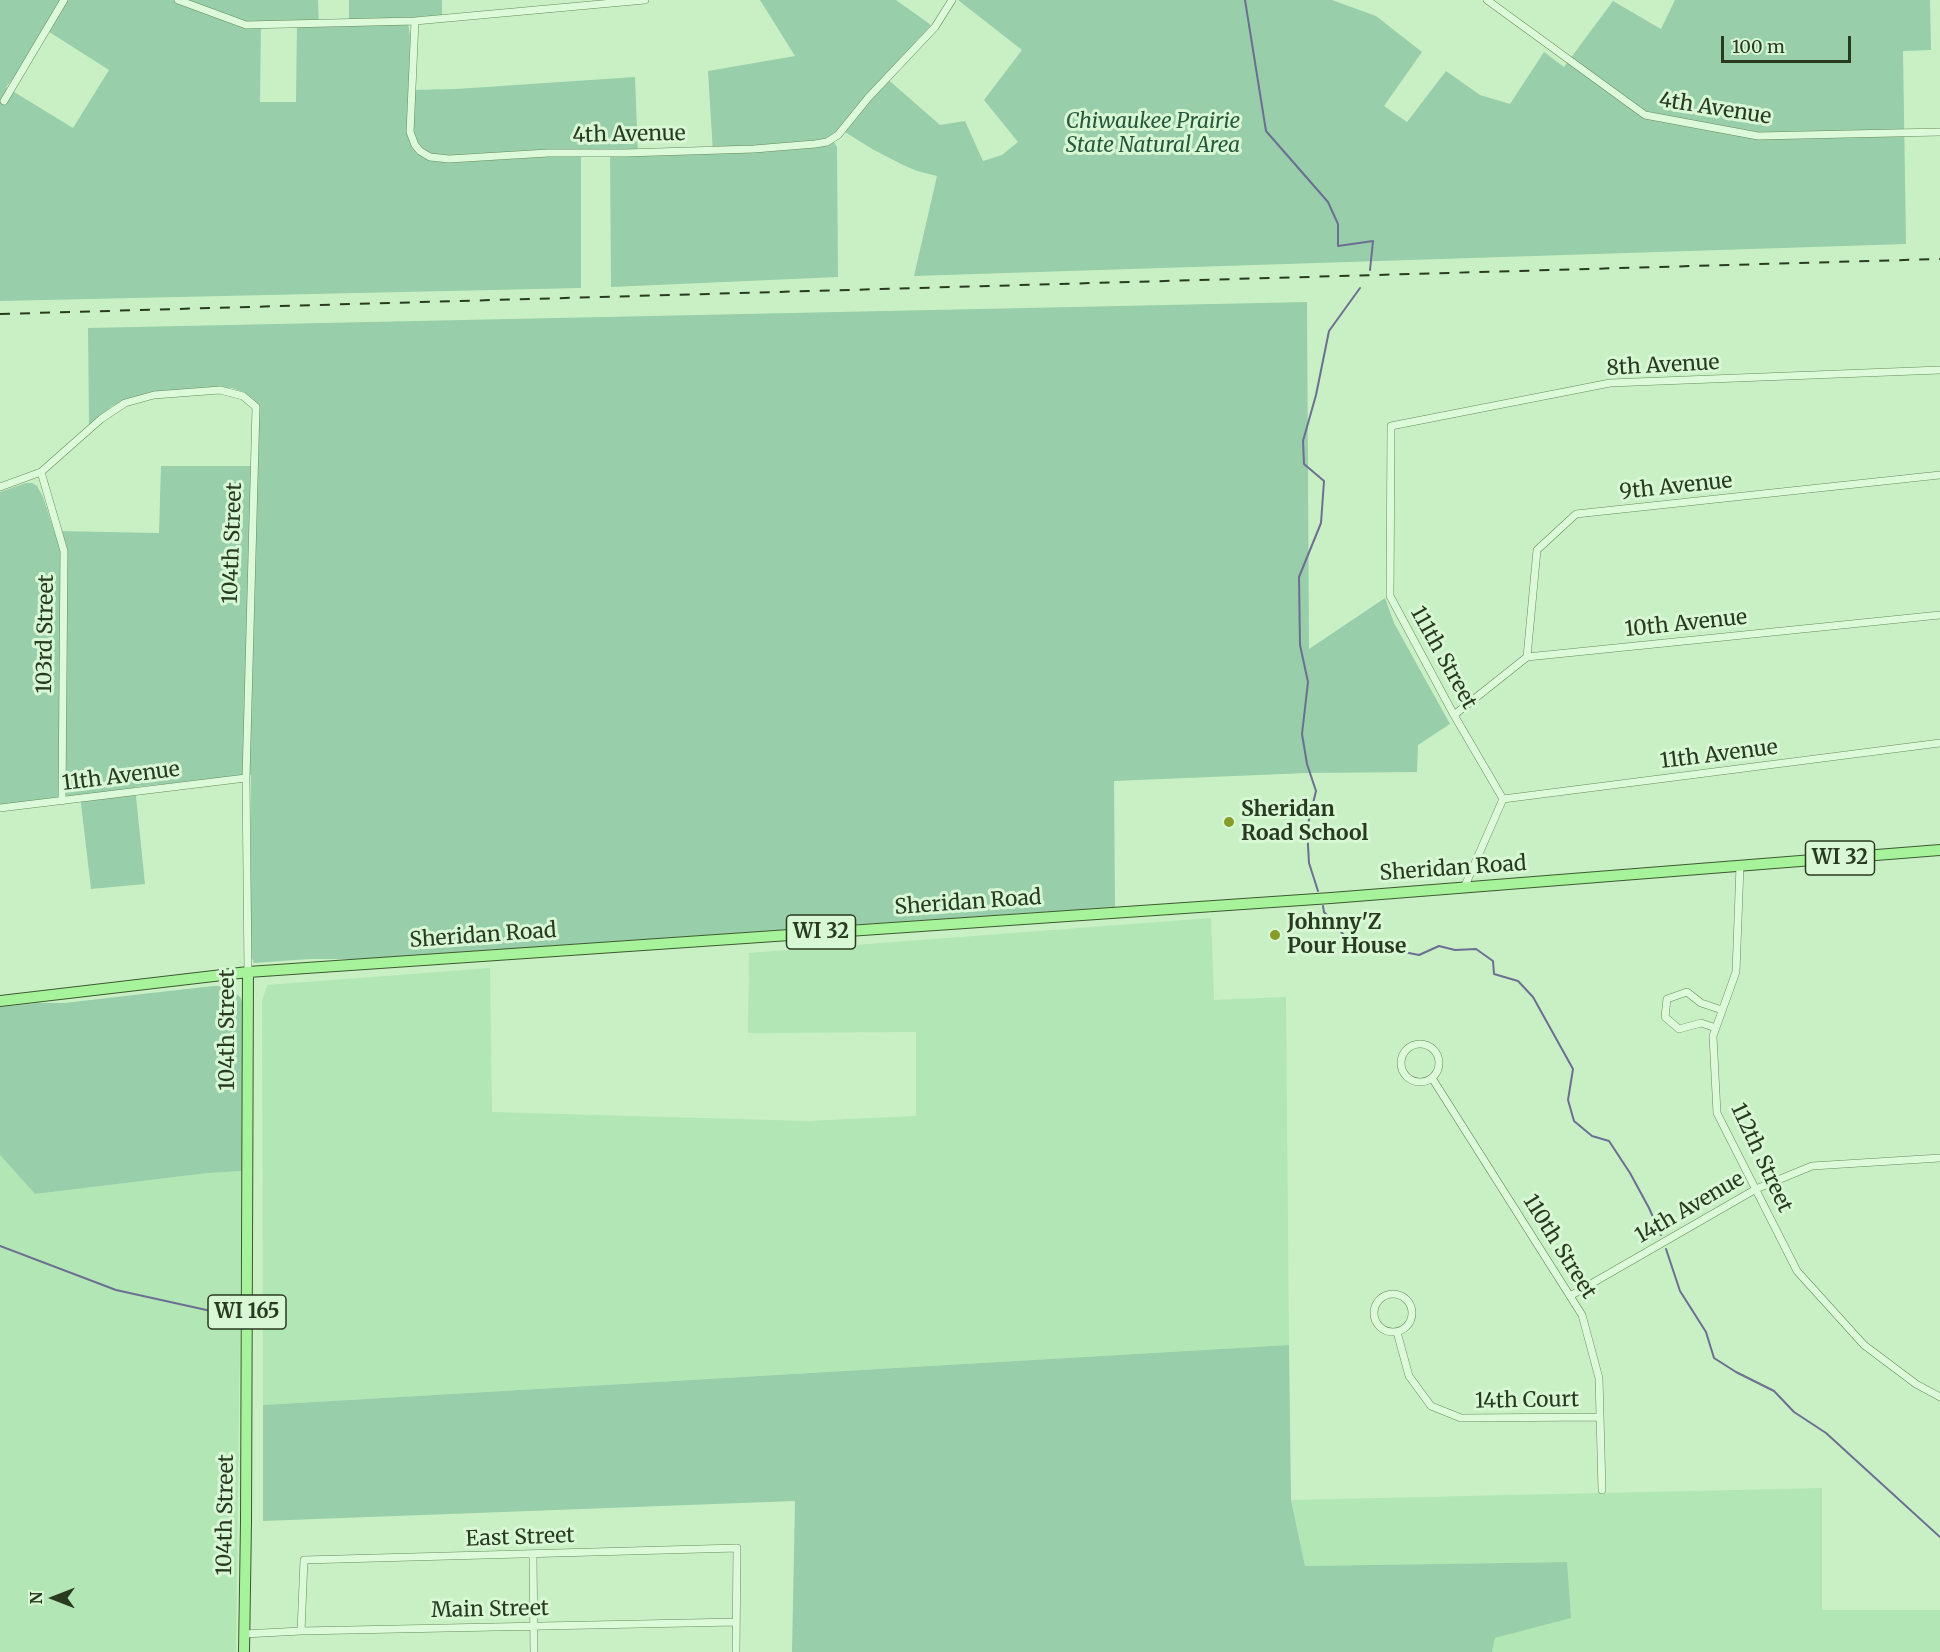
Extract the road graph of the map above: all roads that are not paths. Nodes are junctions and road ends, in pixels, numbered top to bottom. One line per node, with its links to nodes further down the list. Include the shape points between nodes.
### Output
1 (64, 0): 7 (street)
2 (178, 0): 6 (street, via 246,25)
3 (645, 0): 6 (street)
4 (952, 0): 6 (street, 4th Avenue, via 935,27 838,135 815,144 754,149 430,157 415,145 410,132)
5 (1487, 0): 8 (street, 4th Avenue, via 1645,115 1758,136)
6 (415, 21)
7 (4, 100)
8 (1940, 132)
9 (1940, 370): 10 (street, 8th Avenue, via 1610,383)
10 (1392, 426): 16 (street, 111th Street, via 1390,596)
11 (41, 472): 13 (street); 18 (street, 104th Street, via 125,403 154,395 220,390 243,396 256,407); 20 (street, 103rd Street, via 64,551)
12 (1940, 475): 15 (street, 9th Avenue, via 1576,514 1537,550)
13 (0, 487)
14 (1940, 615): 15 (street, 10th Avenue)
15 (1527, 657): 16 (street)
16 (1454, 715): 19 (street, 111th Street)
17 (1940, 743): 19 (street, 11th Avenue)
18 (246, 778): 20 (street, 11th Avenue); 25 (street, 104th Street)
19 (1503, 799): 24 (street)
20 (62, 801): 21 (street, 11th Avenue)
21 (0, 808)
22 (1940, 850): 23 (main road, Sheridan Road / WI 32)
23 (1740, 866): 24 (main road, Sheridan Road / WI 32); 27 (street, 112th Street, via 1736,972)
24 (1464, 888): 25 (main road, Sheridan Road / WI 32)
25 (248, 972): 26 (main road, Sheridan Road / WI 32); 41 (main road, 104th Street / WI 165)
26 (0, 1000)
27 (1722, 1010): 28 (street, 112th Street); 28 (street, via 1701,1003 1687,992 1667,999 1665,1017 1679,1029 1701,1023)
28 (1716, 1028): 31 (street, 112th Street, via 1713,1036 1717,1113)
29 (1432, 1078): 29 (street, via 1439,1061 1434,1050 1418,1043 1407,1048 1400,1059 1407,1077 1419,1082); 32 (street, 110th Street)
30 (1940, 1158): 31 (street, 14th Avenue, via 1812,1166)
31 (1756, 1189): 32 (street, 14th Avenue); 34 (street, 112th Street, via 1797,1271 1864,1345)
32 (1570, 1296): 35 (street, 110th Street, via 1582,1315 1599,1378)
33 (1397, 1332): 33 (street, via 1410,1321 1411,1309 1401,1296 1388,1295 1378,1302 1374,1315 1384,1330); 35 (street, 14th Court, via 1409,1376 1431,1406 1461,1419)
34 (1940, 1397)
35 (1600, 1417): 36 (street, 110th Street)
36 (1602, 1490)
37 (533, 1554): 38 (street, East Street, via 737,1548); 39 (street); 40 (street, East Street, via 304,1560)
38 (736, 1622): 39 (street, Main Street); 44 (street)
39 (534, 1625): 40 (street, Main Street); 43 (street)
40 (301, 1631): 41 (street, Main Street)
41 (244, 1634): 42 (main road, 104th Street / WI 165)
42 (244, 1652)
43 (534, 1652)
44 (736, 1652)

